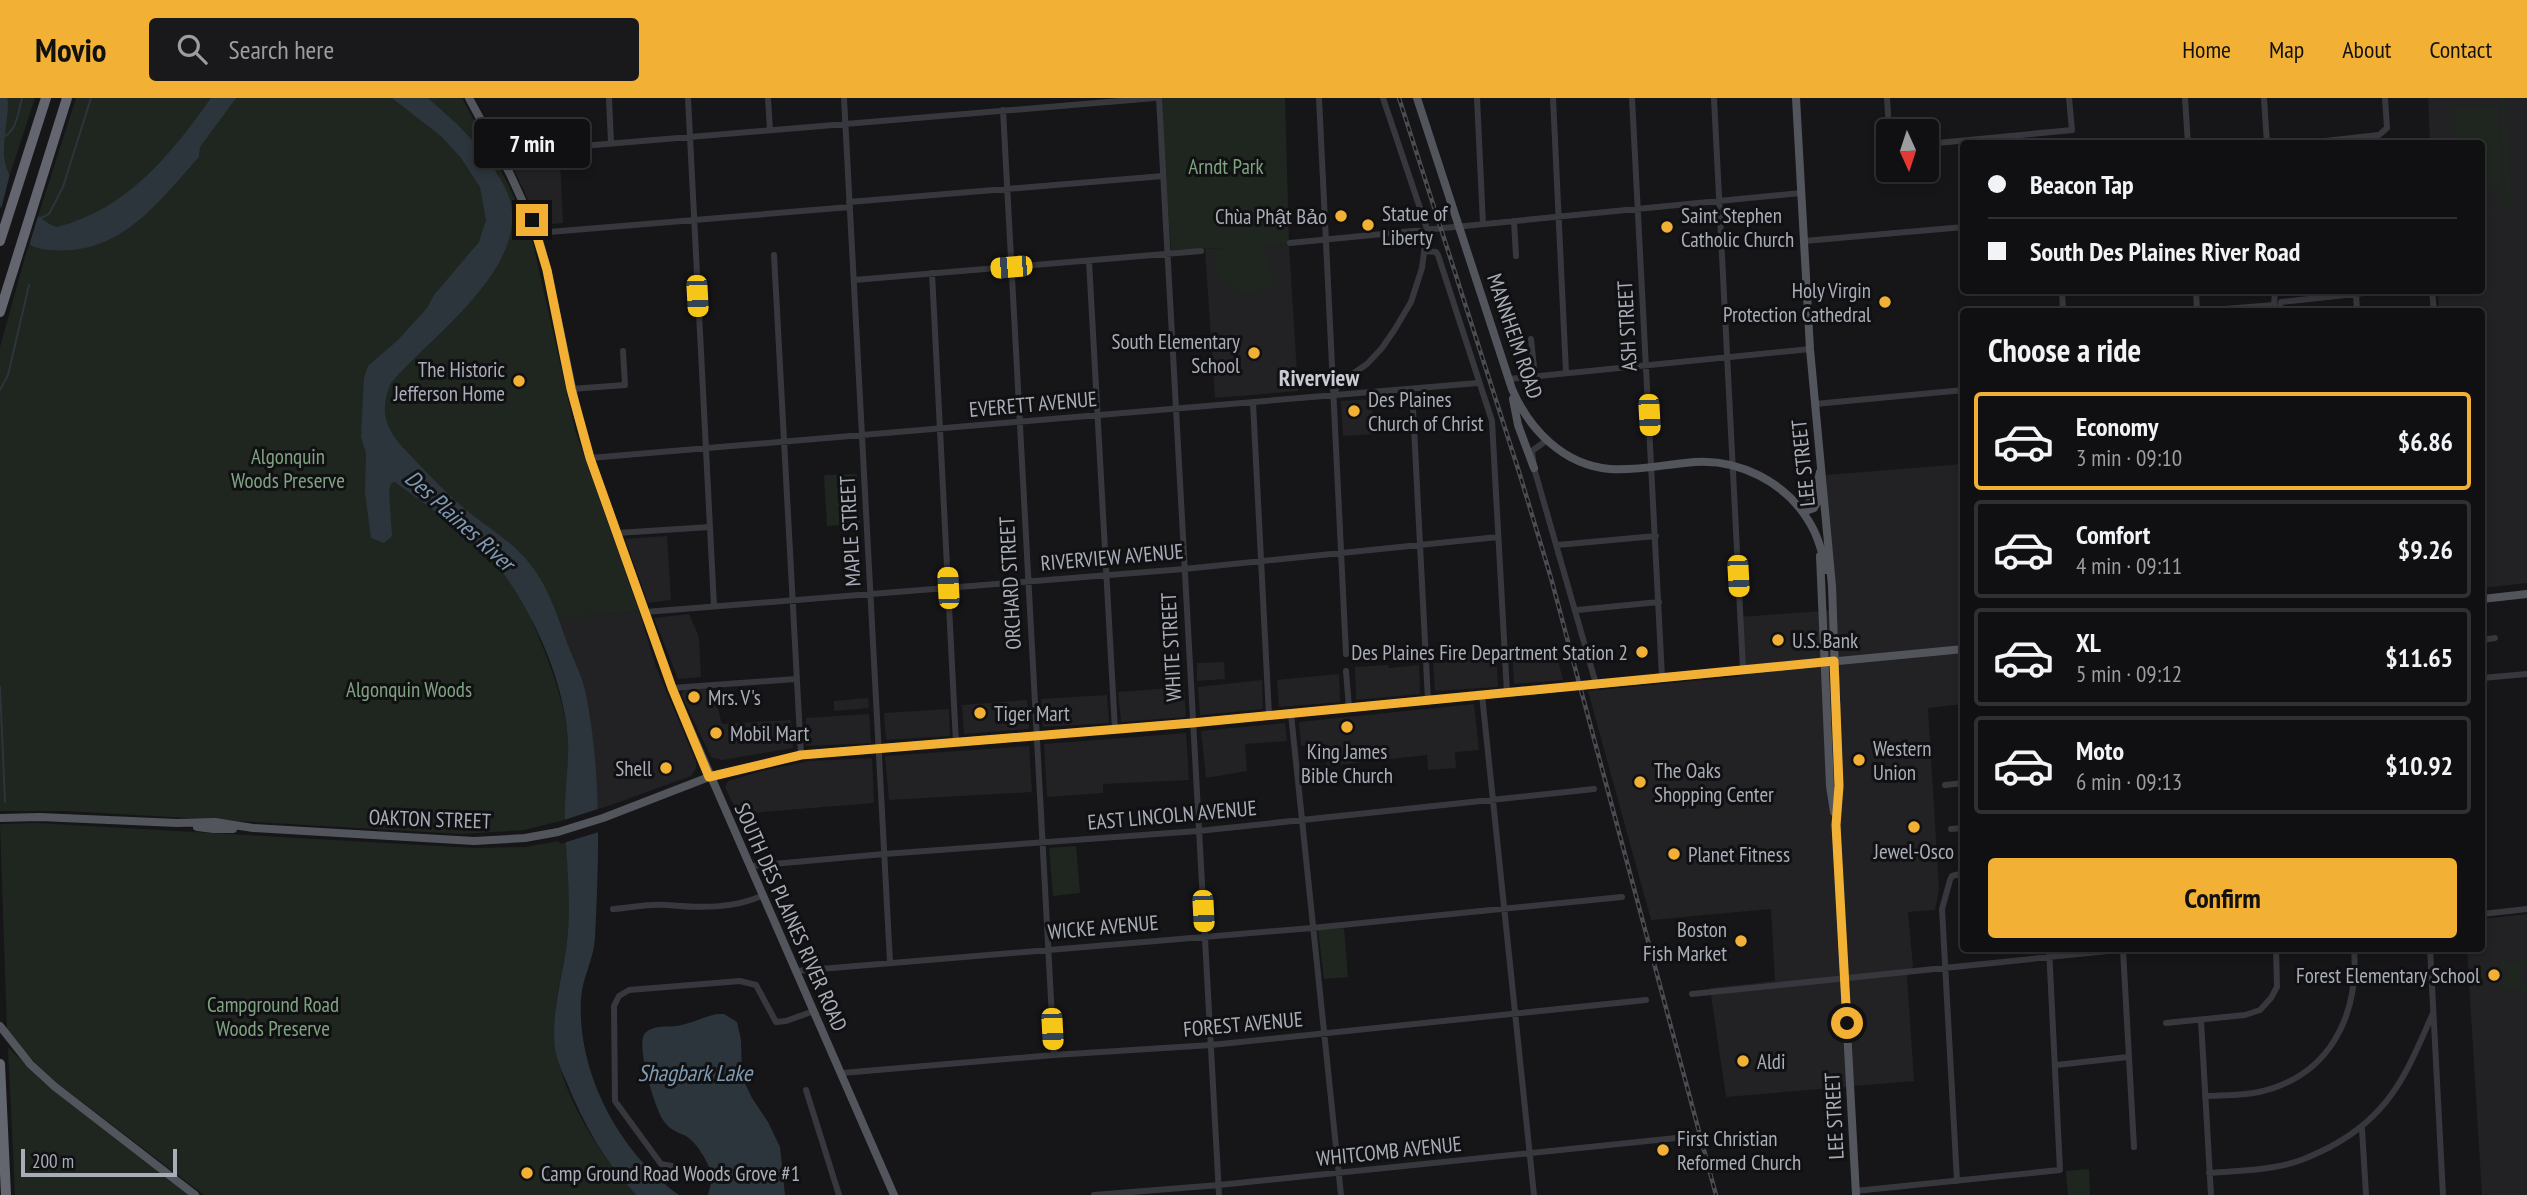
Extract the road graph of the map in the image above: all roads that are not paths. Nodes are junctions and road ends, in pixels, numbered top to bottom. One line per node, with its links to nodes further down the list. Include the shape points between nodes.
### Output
1 (46, 98): 51 (highway)
2 (67, 98): 67 (highway)
3 (469, 98): 36 (main road, SOUTH DES PLAINES RIVER ROAD)
4 (609, 98): 34 (street)
5 (688, 98): 28 (street)
6 (768, 98): 27 (street)
7 (844, 98): 26 (street, MAPLE STREET)
8 (1157, 98): 22 (street); 37 (street, WHITE STREET)
9 (1319, 98): 52 (street)
10 (1383, 98): 49 (street)
11 (1417, 98): 47 (main road, MANNHEIM ROAD)
12 (1477, 98): 46 (street)
13 (1553, 98): 43 (street)
14 (1632, 98): 42 (street, ASH STREET)
15 (1714, 98): 40 (street)
16 (1796, 98): 39 (main road, LEE STREET)
17 (1887, 98): 25 (street)
18 (2070, 98): 29 (street, via 2071,130)
19 (2185, 98): 30 (street)
20 (2264, 98): 31 (street)
21 (2385, 98): 32 (street, via 2385,132)
22 (1126, 99): 23 (street)
23 (1058, 102): 24 (street)
24 (1003, 110): 26 (street); 38 (street, ORCHARD STREET)
25 (1888, 119)
26 (845, 123): 27 (street); 41 (street, MAPLE STREET)
27 (770, 130): 28 (street)
28 (690, 136): 34 (street); 44 (street)
29 (1968, 140)
30 (2188, 140)
31 (2267, 140)
32 (2334, 140)
33 (1960, 141): 35 (street)
34 (611, 143): 36 (street)
35 (1939, 143)
36 (499, 153): 50 (main road, SOUTH DES PLAINES RIVER ROAD)
37 (1163, 176): 38 (street); 57 (street, WHITE STREET)
38 (1007, 188): 41 (street); 61 (street, ORCHARD STREET)
39 (1801, 193): 40 (street); 53 (main road, LEE STREET)
40 (1718, 201): 42 (street); 71 (street)
41 (850, 204): 44 (street); 63 (street, MAPLE STREET)
42 (1638, 209): 43 (street); 72 (street, ASH STREET)
43 (1558, 217): 45 (street); 73 (street)
44 (694, 220): 50 (street); 91 (street)
45 (1514, 221): 46 (street); 59 (street)
46 (1483, 224): 47 (street)
47 (1459, 226): 49 (street); 75 (main road, MANNHEIM ROAD)
48 (1960, 227): 53 (street)
49 (1427, 229): 52 (street); 56 (street)
50 (537, 233): 77 (main road, SOUTH DES PLAINES RIVER ROAD)
51 (1, 236)
52 (1325, 239): 54 (street); 81 (street)
53 (1804, 241): 69 (main road, LEE STREET)
54 (1290, 243)
55 (1201, 251): 57 (street)
56 (1424, 251): 76 (street, via 1438,255); 81 (street, via 1417,287 1404,317 1371,360 1338,384)
57 (1167, 253): 60 (street); 84 (street, WHITE STREET)
58 (774, 255): 90 (street)
59 (1516, 256)
60 (1089, 261): 61 (street); 85 (street)
61 (1011, 267): 62 (street); 86 (street, ORCHARD STREET)
62 (932, 273): 63 (street); 87 (street)
63 (853, 280): 88 (street, MAPLE STREET)
64 (2356, 294): 65 (street, via 2281,302); 66 (street)
65 (2277, 308)
66 (2357, 308)
67 (0, 312)
68 (1531, 339): 74 (street)
69 (1810, 349): 71 (street); 83 (main road, LEE STREET)
70 (623, 351): 77 (street, via 625,385)
71 (1728, 357): 72 (street); 93 (street)
72 (1646, 365): 73 (street); 94 (street, ASH STREET)
73 (1566, 373): 74 (street)
74 (1535, 376): 75 (street)
75 (1509, 379): 79 (main road, MANNHEIM ROAD)
76 (1478, 383): 78 (street, EVERETT AVENUE); 102 (street, via 1492,421)
77 (571, 389): 92 (main road, SOUTH DES PLAINES RIVER ROAD)
78 (1412, 389): 81 (street, EVERETT AVENUE); 104 (street)
79 (1511, 389): 89 (main road, MANNHEIM ROAD, via 1526,417); 95 (main road)
80 (1960, 390): 83 (street)
81 (1334, 396): 82 (street, EVERETT AVENUE); 106 (street)
82 (1253, 403): 84 (street, EVERETT AVENUE); 107 (street)
83 (1815, 404): 96 (main road, LEE STREET)
84 (1175, 410): 85 (street, EVERETT AVENUE); 108 (street, WHITE STREET)
85 (1097, 416): 86 (street, EVERETT AVENUE); 109 (street)
86 (1019, 423): 87 (street, EVERETT AVENUE); 110 (street, ORCHARD STREET)
87 (940, 429): 88 (street, EVERETT AVENUE); 112 (street)
88 (862, 436): 90 (street, EVERETT AVENUE); 113 (street, MAPLE STREET)
89 (1547, 440): 94 (main road, MANNHEIM ROAD, via 1564,454 1599,467); 95 (street, via 1532,451)
90 (785, 442): 91 (street, EVERETT AVENUE); 116 (street)
91 (705, 449): 92 (street, EVERETT AVENUE); 99 (street)
92 (590, 458): 100 (main road, SOUTH DES PLAINES RIVER ROAD)
93 (1732, 466): 94 (main road, MANNHEIM ROAD, via 1698,462); 98 (main road, MANNHEIM ROAD, via 1756,473 1791,498); 126 (street)
94 (1651, 467): 101 (street, ASH STREET)
95 (1534, 468): 105 (street)
96 (1821, 470): 97 (main road, LEE STREET); 98 (main road, via 1815,493)
97 (1824, 486): 98 (main road, via 1818,504); 111 (main road, LEE STREET)
98 (1802, 512): 103 (main road, MANNHEIM ROAD)
99 (710, 527): 100 (street); 118 (street)
100 (617, 533): 120 (main road, SOUTH DES PLAINES RIVER ROAD)
101 (1656, 536): 105 (street); 117 (street, ASH STREET)
102 (1498, 537): 104 (street, RIVERVIEW AVENUE); 134 (street)
103 (1819, 542): 111 (main road); 125 (main road, LEE STREET)
104 (1420, 545): 106 (street, RIVERVIEW AVENUE); 136 (street)
105 (1557, 545): 119 (street)
106 (1341, 553): 107 (street, RIVERVIEW AVENUE); 124 (street)
107 (1261, 561): 108 (street, RIVERVIEW AVENUE); 139 (street)
108 (1184, 569): 109 (street, RIVERVIEW AVENUE); 140 (street, WHITE STREET)
109 (1105, 575): 110 (street, RIVERVIEW AVENUE); 141 (street)
110 (1027, 581): 112 (street, RIVERVIEW AVENUE); 142 (street, ORCHARD STREET)
111 (1832, 586): 125 (main road, LEE STREET)
112 (948, 588): 113 (street, RIVERVIEW AVENUE); 143 (street)
113 (871, 594): 116 (street, RIVERVIEW AVENUE); 144 (street, MAPLE STREET)
114 (2527, 594): 115 (main road)
115 (2485, 598)
116 (793, 600): 118 (street, RIVERVIEW AVENUE); 131 (street)
117 (1659, 602): 119 (street); 129 (street, ASH STREET)
118 (714, 606): 120 (street, RIVERVIEW AVENUE)
119 (1577, 610): 132 (street)
120 (645, 612): 133 (main road, SOUTH DES PLAINES RIVER ROAD)
121 (2495, 638): 122 (street)
122 (2485, 640)
123 (1960, 649): 125 (main road, OAKTON STREET)
124 (1346, 654)
125 (1829, 661): 126 (main road, OAKTON STREET); 179 (main road, LEE STREET, via 1830,786)
126 (1743, 669): 129 (main road, OAKTON STREET)
127 (1346, 671): 137 (street)
128 (2527, 674): 130 (street)
129 (1662, 677): 132 (main road, OAKTON STREET)
130 (2485, 678)
131 (796, 679): 133 (street); 145 (street)
132 (1597, 684): 134 (main road, OAKTON STREET)
133 (672, 688): 146 (main road, SOUTH DES PLAINES RIVER ROAD)
134 (1507, 693): 135 (main road, OAKTON STREET)
135 (1482, 695): 136 (main road, OAKTON STREET); 150 (street)
136 (1428, 700): 137 (main road, OAKTON STREET)
137 (1349, 708): 138 (main road, OAKTON STREET)
138 (1291, 714): 139 (main road, OAKTON STREET); 152 (street)
139 (1269, 716): 140 (main road, OAKTON STREET)
140 (1192, 723): 141 (main road, OAKTON STREET); 155 (street, WHITE STREET)
141 (1115, 730): 142 (main road, OAKTON STREET)
142 (1035, 737): 143 (main road, OAKTON STREET); 156 (street, ORCHARD STREET)
143 (956, 743): 144 (main road, OAKTON STREET)
144 (879, 749): 145 (main road, OAKTON STREET); 157 (street, MAPLE STREET)
145 (801, 755): 146 (main road, OAKTON STREET)
146 (709, 777): 151 (main road, OAKTON STREET, via 558,832 474,841 215,822); 158 (main road, SOUTH DES PLAINES RIVER ROAD)
147 (1960, 783): 148 (street)
148 (1945, 785)
149 (1594, 789): 150 (street, EAST LINCOLN AVENUE)
150 (1493, 801): 152 (street, EAST LINCOLN AVENUE); 162 (street)
151 (0, 818)
152 (1300, 820): 155 (street, EAST LINCOLN AVENUE); 166 (street)
153 (1960, 829): 154 (street)
154 (1951, 830)
155 (1198, 831): 156 (street, EAST LINCOLN AVENUE); 167 (street, WHITE STREET)
156 (1041, 843): 157 (street, EAST LINCOLN AVENUE); 168 (street, ORCHARD STREET)
157 (884, 854): 158 (street, EAST LINCOLN AVENUE); 176 (street, MAPLE STREET)
158 (752, 866): 160 (main road, SOUTH DES PLAINES RIVER ROAD)
159 (1960, 874): 177 (street, via 1952,876 1942,909)
160 (764, 895): 163 (street, via 739,905); 178 (main road, SOUTH DES PLAINES RIVER ROAD)
161 (1622, 897): 162 (street, WICKE AVENUE)
162 (1504, 908): 166 (street, WICKE AVENUE); 183 (street)
163 (612, 909)
164 (2527, 909): 165 (street)
165 (2485, 914)
166 (1312, 928): 167 (street, WICKE AVENUE); 188 (street)
167 (1204, 937): 168 (street, WICKE AVENUE); 189 (street, WHITE STREET)
168 (1048, 949): 176 (street, WICKE AVENUE); 190 (street, ORCHARD STREET)
169 (2049, 952): 175 (street)
170 (2105, 952): 175 (street)
171 (2123, 952): 191 (street)
172 (2276, 952): 185 (street, via 2277,986 2266,1004 2252,1013)
173 (2354, 952): 196 (street, via 2354,990 2347,1017 2319,1060 2295,1079 2259,1092)
174 (2430, 952): 184 (street)
175 (2050, 958): 177 (street); 193 (street)
176 (890, 962): 178 (street, WICKE AVENUE)
177 (1947, 968): 179 (street); 204 (street)
178 (796, 971): 182 (main road, SOUTH DES PLAINES RIVER ROAD)
179 (1844, 979): 180 (street); 207 (main road, LEE STREET)
180 (1692, 994)
181 (1646, 1000): 183 (street, FOREST AVENUE)
182 (814, 1011): 194 (main road, SOUTH DES PLAINES RIVER ROAD); 201 (street, via 776,1022 756,985 740,981 629,990 619,996 614,1006 615,1101 661,1164)
183 (1515, 1013): 188 (street, FOREST AVENUE); 200 (street)
184 (2433, 1013): 197 (street, via 2401,1082); 217 (street)
185 (2201, 1020): 186 (street); 196 (street)
186 (2166, 1023)
187 (0, 1026): 208 (main road, via 54,1086)
188 (1323, 1034): 189 (street, FOREST AVENUE); 203 (street)
189 (1210, 1045): 190 (street, FOREST AVENUE); 205 (street, WHITE STREET)
190 (1054, 1055): 194 (street, FOREST AVENUE)
191 (2128, 1057): 193 (street); 199 (street)
192 (0, 1065): 206 (highway)
193 (2056, 1065): 204 (street, via 2060,1170)
194 (842, 1073): 210 (main road, SOUTH DES PLAINES RIVER ROAD)
195 (806, 1090): 209 (street)
196 (2205, 1096): 202 (street)
197 (2362, 1129): 202 (street, via 2304,1160); 216 (street)
198 (1686, 1137): 200 (street, WHITCOMB AVENUE)
199 (2134, 1147)
200 (1530, 1154): 203 (street, WHITCOMB AVENUE); 214 (street)
201 (672, 1166)
202 (2209, 1172): 215 (street)
203 (1338, 1173): 205 (street, WHITCOMB AVENUE); 213 (street)
204 (1957, 1181): 207 (street)
205 (1219, 1185): 211 (street, WHITCOMB AVENUE); 212 (street, WHITE STREET)
206 (6, 1192)
207 (1855, 1193)
208 (195, 1195)
209 (839, 1195)
210 (894, 1195)
211 (1094, 1195)
212 (1219, 1195)
213 (1341, 1195)
214 (1534, 1195)
215 (2211, 1195)
216 (2366, 1195)
217 (2443, 1195)

